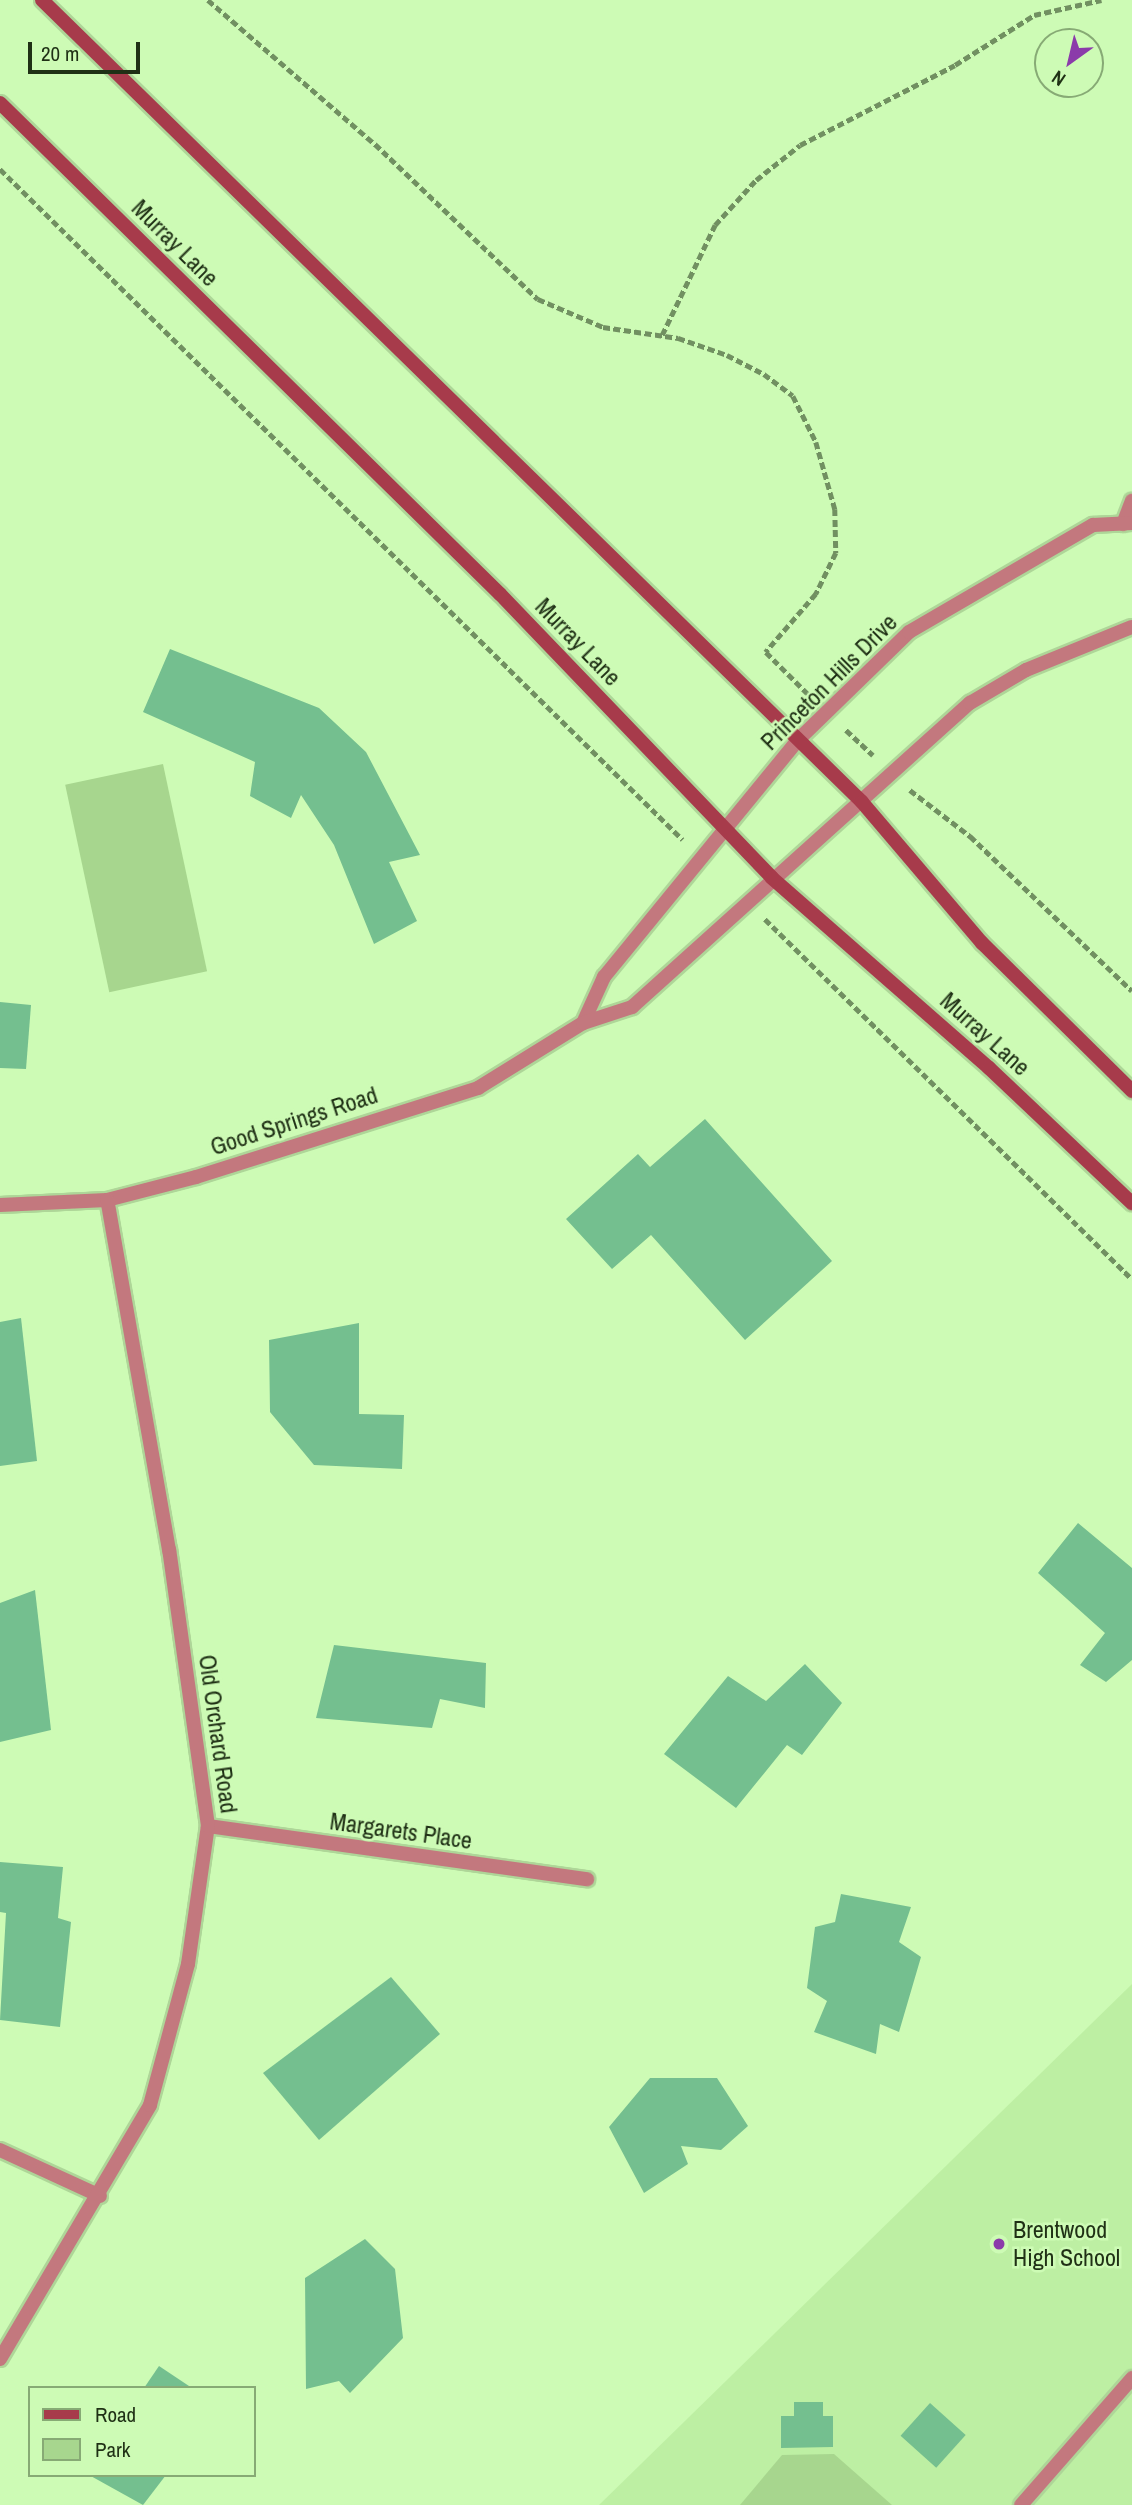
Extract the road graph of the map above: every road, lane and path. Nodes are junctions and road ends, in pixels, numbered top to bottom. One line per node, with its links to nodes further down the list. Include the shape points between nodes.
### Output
1 (42, 0): 11 (main road)
2 (208, 0): 6 (path, via 375,144 538,299 604,327)
3 (1101, 0): 6 (path, via 1034,15 955,65 800,145 755,180 715,225)
4 (0, 103): 14 (main road, Murray Lane, via 500,594)
5 (0, 169): 15 (path)
6 (662, 335): 10 (path, via 727,355 764,374 793,396 816,442 835,509 836,553 817,594 766,652)
7 (1132, 501): 8 (street)
8 (1127, 523): 10 (street, Princeton Hills Drive, via 1093,525 909,632)
9 (1132, 627): 12 (street, via 1026,670 970,703)
10 (826, 713): 11 (street, Princeton Hills Drive); 12 (path)
11 (799, 739): 13 (main road); 14 (street, Princeton Hills Drive)
12 (893, 774): 13 (street); 18 (path, via 970,836)
13 (862, 802): 16 (street); 20 (main road, via 982,943)
14 (726, 827): 15 (street); 16 (main road, Murray Lane)
15 (702, 859): 19 (street, via 604,977)
16 (772, 877): 17 (street, Good Springs Road); 22 (main road, Murray Lane, via 989,1068)
17 (747, 901): 19 (street, Good Springs Road, via 632,1007); 24 (path)
18 (1132, 991)
19 (583, 1023): 21 (street, Good Springs Road, via 478,1088 196,1177)
20 (1132, 1091)
21 (107, 1200): 23 (street, Good Springs Road); 25 (street, Old Orchard Road, via 169,1550)
22 (1132, 1203)
23 (0, 1206)
24 (1132, 1279)
25 (208, 1826): 26 (street, Margarets Place); 28 (street, Old Orchard Road, via 188,1964 150,2105)
26 (587, 1879)
27 (0, 2150): 28 (street)
28 (100, 2196): 29 (street, Old Orchard Road)
29 (0, 2359)
30 (1132, 2378): 31 (street)
31 (1021, 2505)

